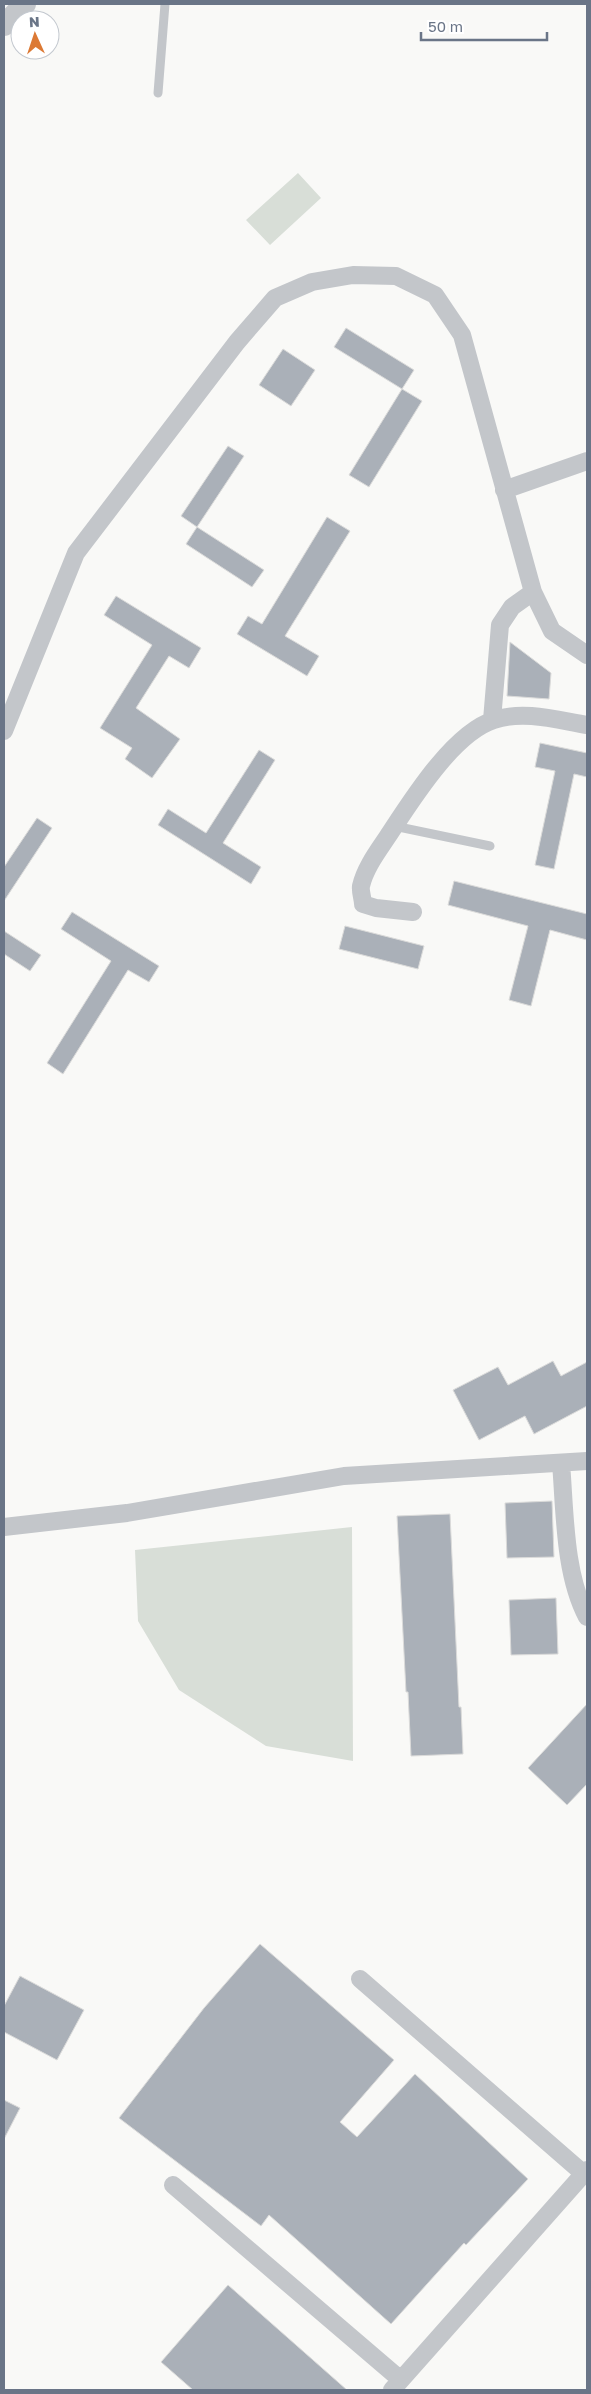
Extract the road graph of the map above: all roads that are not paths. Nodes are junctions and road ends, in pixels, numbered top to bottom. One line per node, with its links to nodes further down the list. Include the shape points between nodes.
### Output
1 (25, 4): 3 (street)
2 (165, 4): 4 (lane)
3 (4, 25)
4 (158, 93)
5 (587, 461): 6 (street)
6 (504, 490): 7 (street); 11 (street, via 462,335 435,295 396,276 353,275 312,282 275,298 237,342 76,553)
7 (533, 592): 8 (street, via 552,631); 9 (street, via 512,607 500,625)
8 (587, 655)
9 (492, 720): 10 (street, via 516,715 539,716); 12 (street, via 472,731 454,748 418,789)
10 (587, 725)
11 (4, 731)
12 (394, 826): 13 (lane); 14 (street, via 371,862 360,887 363,904)
13 (490, 846)
14 (413, 912)
15 (587, 1460): 16 (street)
16 (561, 1462): 17 (street, via 344,1476 127,1512); 18 (street, via 567,1540 580,1603)
17 (4, 1527)
18 (587, 1617)
19 (360, 1979): 20 (street)
20 (585, 2172): 22 (street)
21 (173, 2185): 22 (street)
22 (397, 2385)

